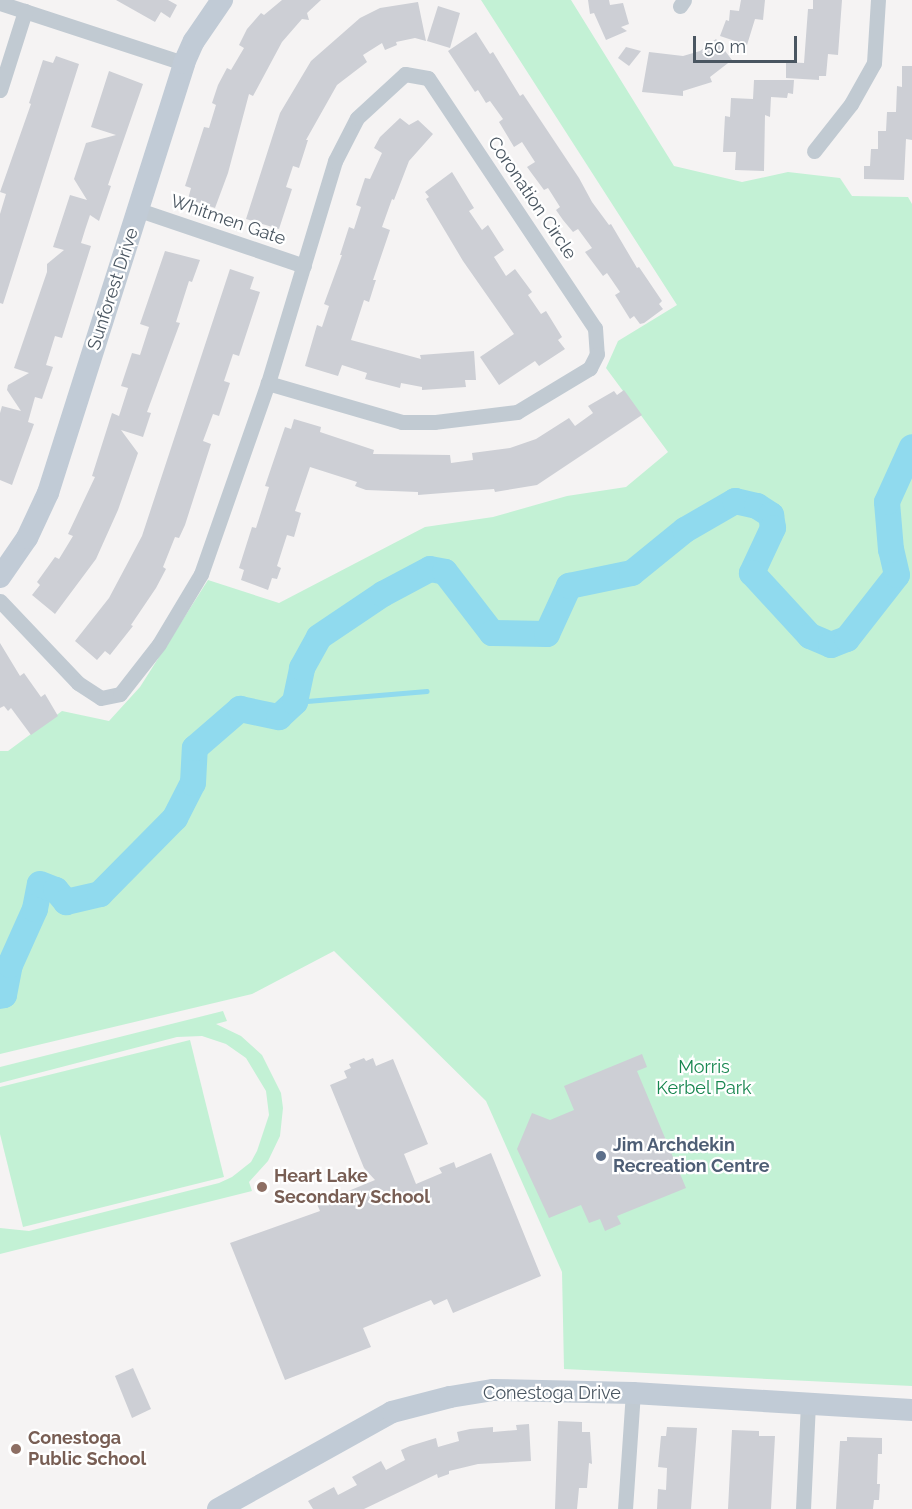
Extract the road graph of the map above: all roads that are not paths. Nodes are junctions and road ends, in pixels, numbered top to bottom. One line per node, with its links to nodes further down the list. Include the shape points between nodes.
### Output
1 (222, 0): 5 (street, Sunforest Drive)
2 (878, 0): 7 (street, via 874,63 851,104)
3 (0, 3): 4 (street)
4 (25, 11): 5 (street); 6 (street)
5 (184, 63): 8 (street, Sunforest Drive)
6 (0, 90)
7 (814, 151)
8 (139, 210): 9 (street, Whitmen Gate); 11 (street, Sunforest Drive, via 48,493 27,538)
9 (304, 266): 10 (street, Coronation Circle); 10 (street, Coronation Circle, via 335,161 357,118 405,74 428,78 595,328 597,354 590,368 517,412 434,422 402,422)
10 (267, 383): 12 (street, Coronation Circle, via 201,574 159,644 120,694 101,698 78,683)
11 (0, 577)
12 (0, 602)
13 (633, 1393): 14 (street, Conestoga Drive); 16 (street, Conestoga Drive, via 493,1390 450,1396 392,1412); 17 (street)
14 (808, 1404): 15 (street, Conestoga Drive); 18 (street)
15 (912, 1410)
16 (218, 1509)
17 (625, 1509)
18 (803, 1509)

